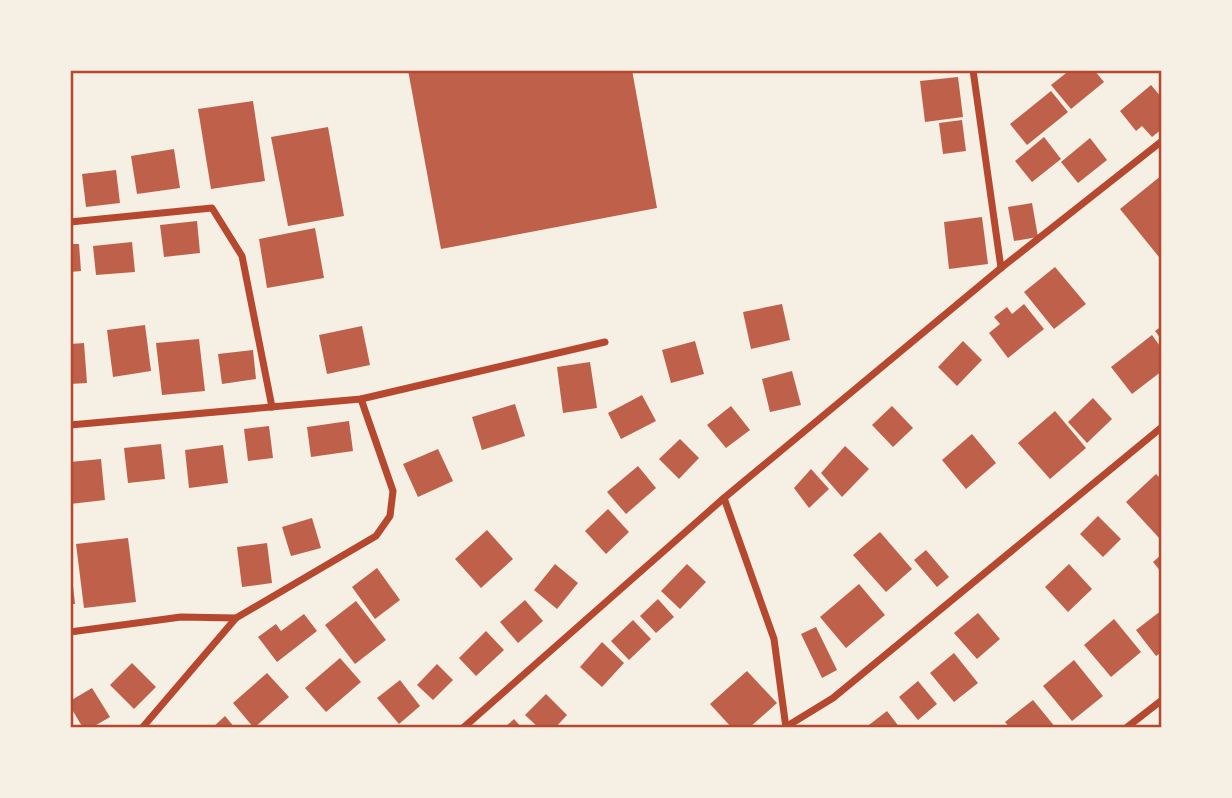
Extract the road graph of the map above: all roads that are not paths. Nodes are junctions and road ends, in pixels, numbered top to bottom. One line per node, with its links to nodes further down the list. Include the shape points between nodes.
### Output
1 (973, 70): 4 (street)
2 (1162, 141): 4 (street)
3 (70, 222): 7 (street, via 212,208 242,257)
4 (1001, 268): 10 (street)
5 (605, 342): 6 (street)
6 (361, 399): 7 (street); 11 (street, via 393,491 390,516 376,536)
7 (272, 407): 8 (street)
8 (70, 425)
9 (1162, 427): 16 (street, via 833,698)
10 (724, 498): 15 (street); 16 (street, via 774,639)
11 (236, 618): 12 (street, via 181,617); 14 (street)
12 (70, 632)
13 (1162, 700): 17 (street)
14 (142, 728)
15 (463, 728)
16 (785, 728)
17 (1126, 728)

